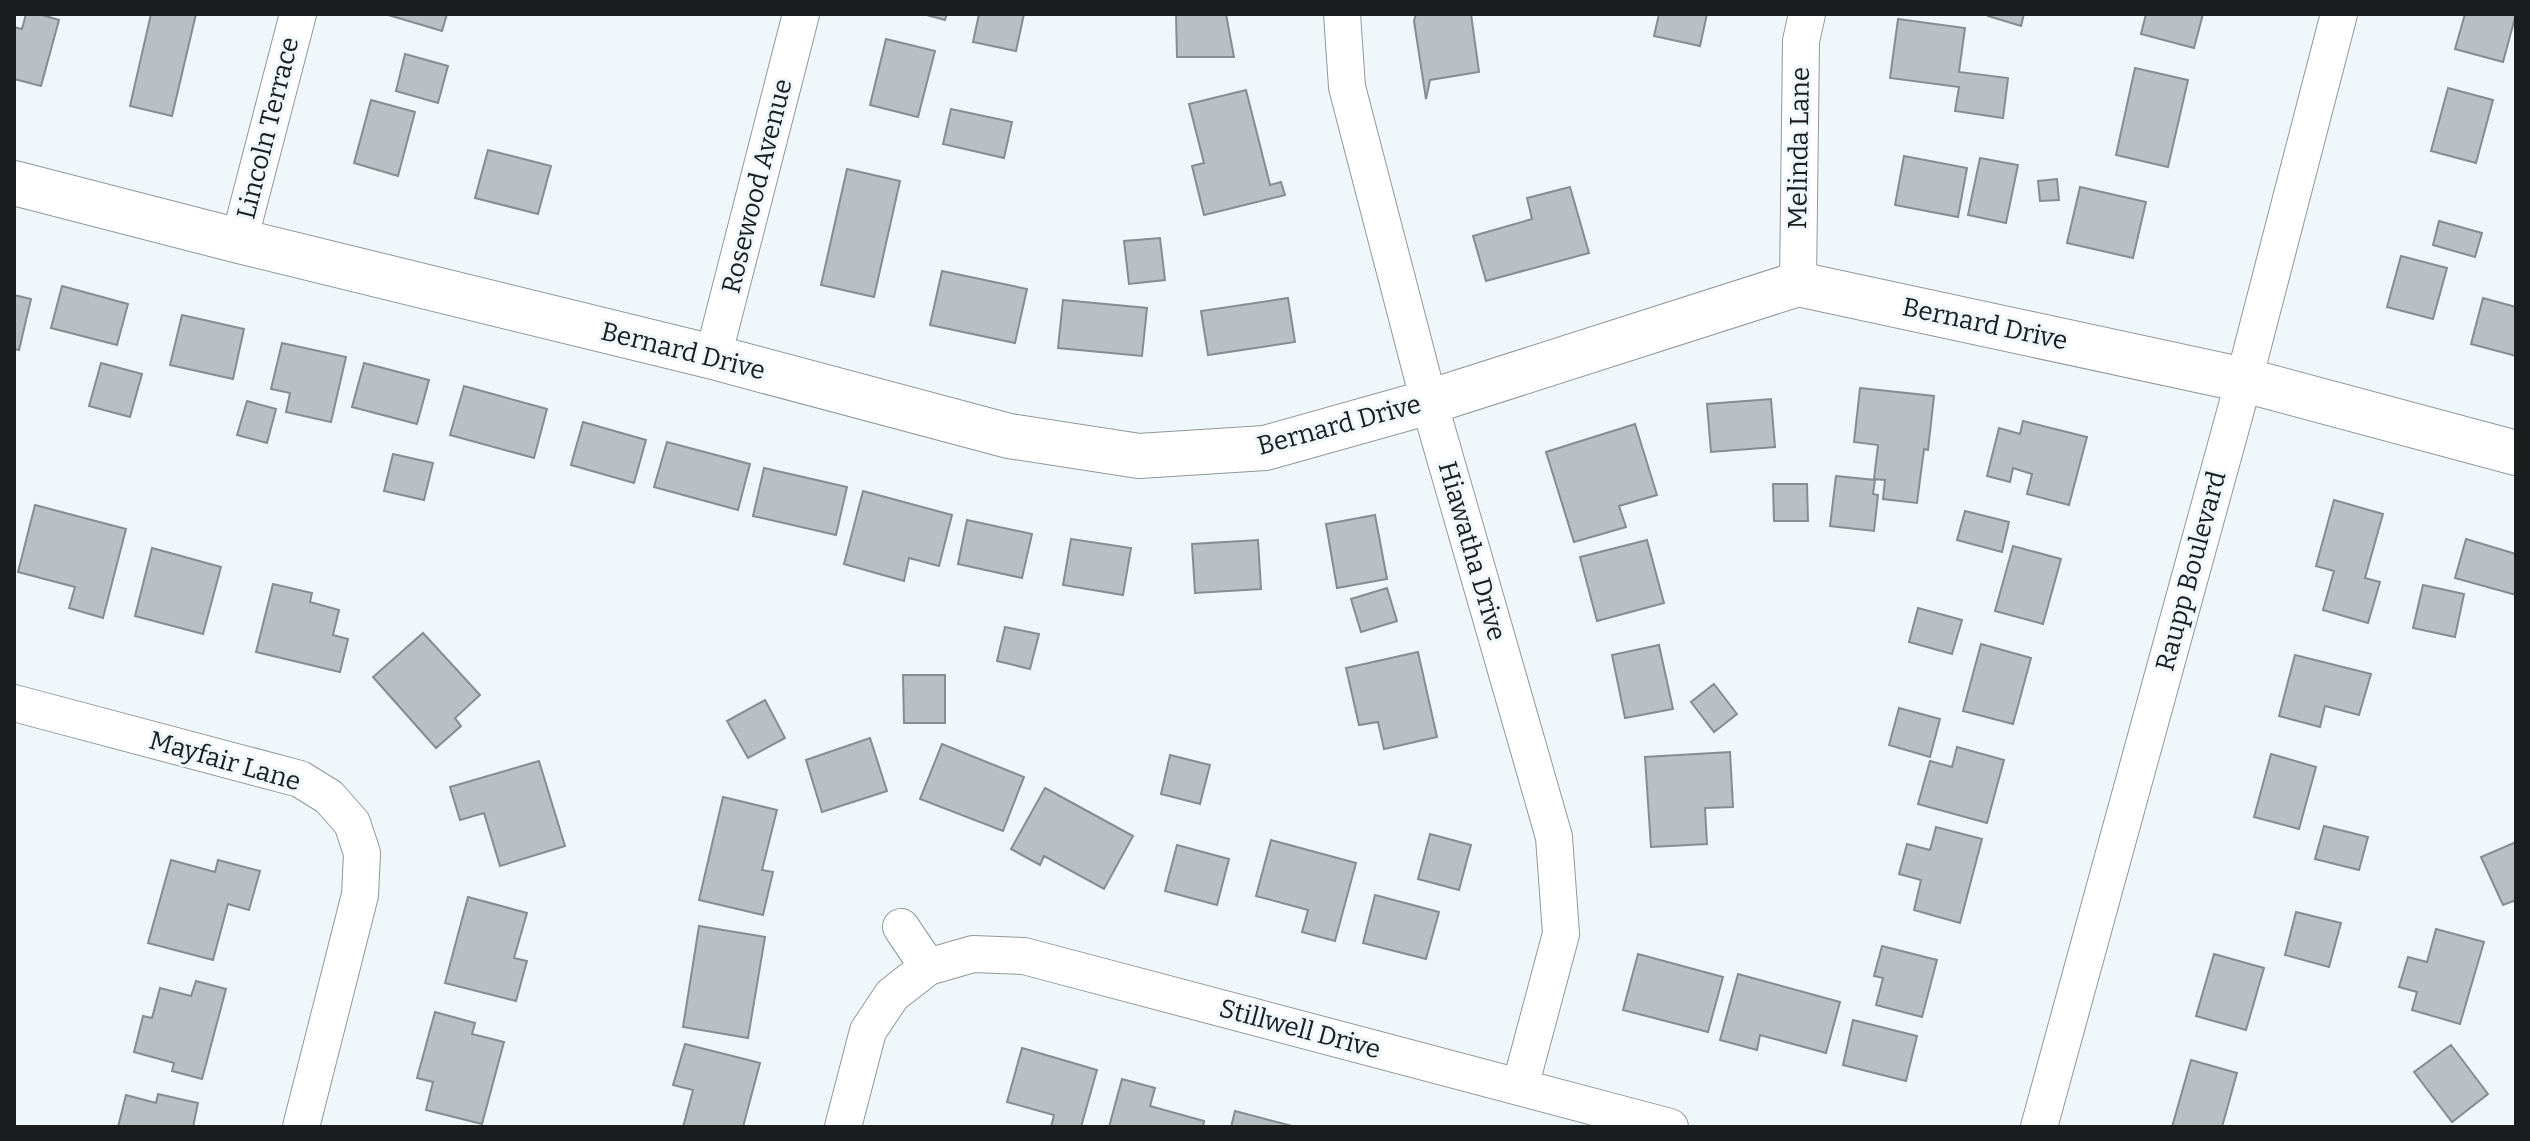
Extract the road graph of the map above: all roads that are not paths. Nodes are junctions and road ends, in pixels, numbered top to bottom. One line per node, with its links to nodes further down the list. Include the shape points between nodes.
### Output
1 (298, 14): 7 (street, Lincoln Terrace)
2 (801, 14): 9 (street, Rosewood Avenue)
3 (1342, 14): 11 (street, Hiawatha Drive, via 1347,87)
4 (1807, 14): 8 (street, Melinda Lane, via 1801,41)
5 (2339, 14): 10 (street, Raupp Boulevard)
6 (14, 183): 7 (street, Bernard Drive)
7 (239, 241): 9 (street, Bernard Drive)
8 (1798, 284): 10 (street, Bernard Drive); 11 (street, Bernard Drive)
9 (713, 357): 11 (street, Bernard Drive, via 1009,436 1139,456 1265,448)
10 (2244, 380): 12 (street, Bernard Drive); 20 (street, Raupp Boulevard)
11 (1429, 402): 16 (street, Hiawatha Drive, via 1554,837 1561,934)
12 (2516, 453)
13 (14, 703): 17 (street, Mayfair Lane, via 300,779 329,797 352,823 362,853 360,895)
14 (901, 927): 15 (street)
15 (928, 967): 16 (street, Stillwell Drive, via 973,954 1024,956); 18 (street, via 892,995 868,1031)
16 (1520, 1087): 19 (street, Stillwell Drive)
17 (301, 1127)
18 (843, 1127)
19 (1670, 1127)
20 (2039, 1127)

